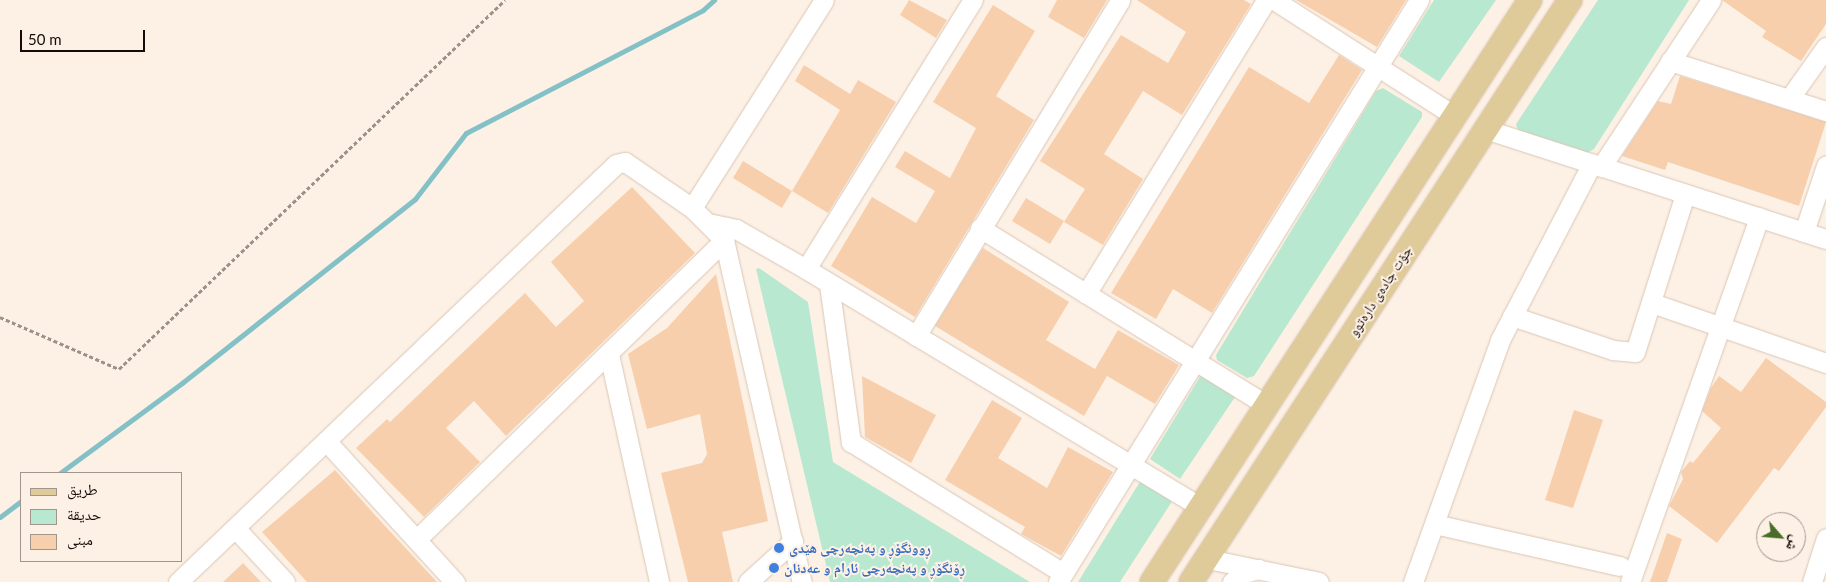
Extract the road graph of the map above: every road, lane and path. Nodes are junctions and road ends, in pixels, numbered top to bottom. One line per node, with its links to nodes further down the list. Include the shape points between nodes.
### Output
1 (505, 0): 33 (path, via 119,369)
2 (824, 0): 21 (street)
3 (974, 0): 28 (street)
4 (1120, 0): 24 (street)
5 (1266, 0): 30 (street)
6 (1274, 0): 13 (street)
7 (1419, 0): 13 (street)
8 (1530, 0): 16 (main road)
9 (1570, 0): 17 (main road, جۆت جادەی دارەتوو)
10 (1710, 0): 12 (street)
11 (1826, 47): 14 (street)
12 (1670, 61): 14 (street); 18 (street)
13 (1379, 68): 16 (street); 37 (street)
14 (1789, 99): 15 (street)
15 (1826, 111)
16 (1455, 116): 39 (main road)
17 (1484, 129): 18 (street); 48 (main road, جۆت جادەی دارەتوو)
18 (1596, 165): 20 (street); 32 (street)
19 (1826, 166): 25 (street)
20 (1685, 194): 22 (street); 31 (street)
21 (692, 208): 23 (street); 40 (street, via 631,163 616,164)
22 (1759, 218): 25 (street); 34 (street)
23 (708, 223): 27 (street); 28 (street, via 736,229)
24 (980, 228): 30 (street); 35 (street)
25 (1804, 232): 26 (street)
26 (1826, 239)
27 (724, 240): 36 (street); 47 (street)
28 (806, 269): 29 (street)
29 (829, 284): 35 (street); 51 (street, via 851,442)
30 (1086, 294): 37 (street)
31 (1652, 303): 32 (street, via 1635,352 1625,354); 34 (street)
32 (1512, 316): 43 (street)
33 (0, 317)
34 (1722, 328): 38 (street); 50 (street)
35 (916, 336): 41 (street)
36 (608, 354): 46 (street); 56 (street)
37 (1195, 360): 39 (street); 41 (street)
38 (1826, 363)
39 (1267, 404): 42 (main road)
40 (327, 442): 44 (street); 46 (street)
41 (1127, 465): 42 (street); 51 (street)
42 (1201, 506): 59 (main road)
43 (1434, 524): 50 (street); 62 (street)
44 (236, 529): 53 (street); 54 (street)
45 (1826, 538): 63 (street)
46 (416, 539): 55 (street)
47 (793, 541): 57 (street); 58 (street)
48 (1208, 559): 49 (street); 52 (main road, جۆت جادەی دارەتوو)
49 (1258, 569): 60 (street, via 1244,573); 61 (street)
50 (1625, 574)
51 (1060, 577)
52 (1194, 581)
53 (178, 582)
54 (285, 582)
55 (456, 582)
56 (659, 582)
57 (748, 582)
58 (802, 582)
59 (1152, 582)
60 (1232, 582)
61 (1318, 582)
62 (1413, 582)
63 (1812, 582)

